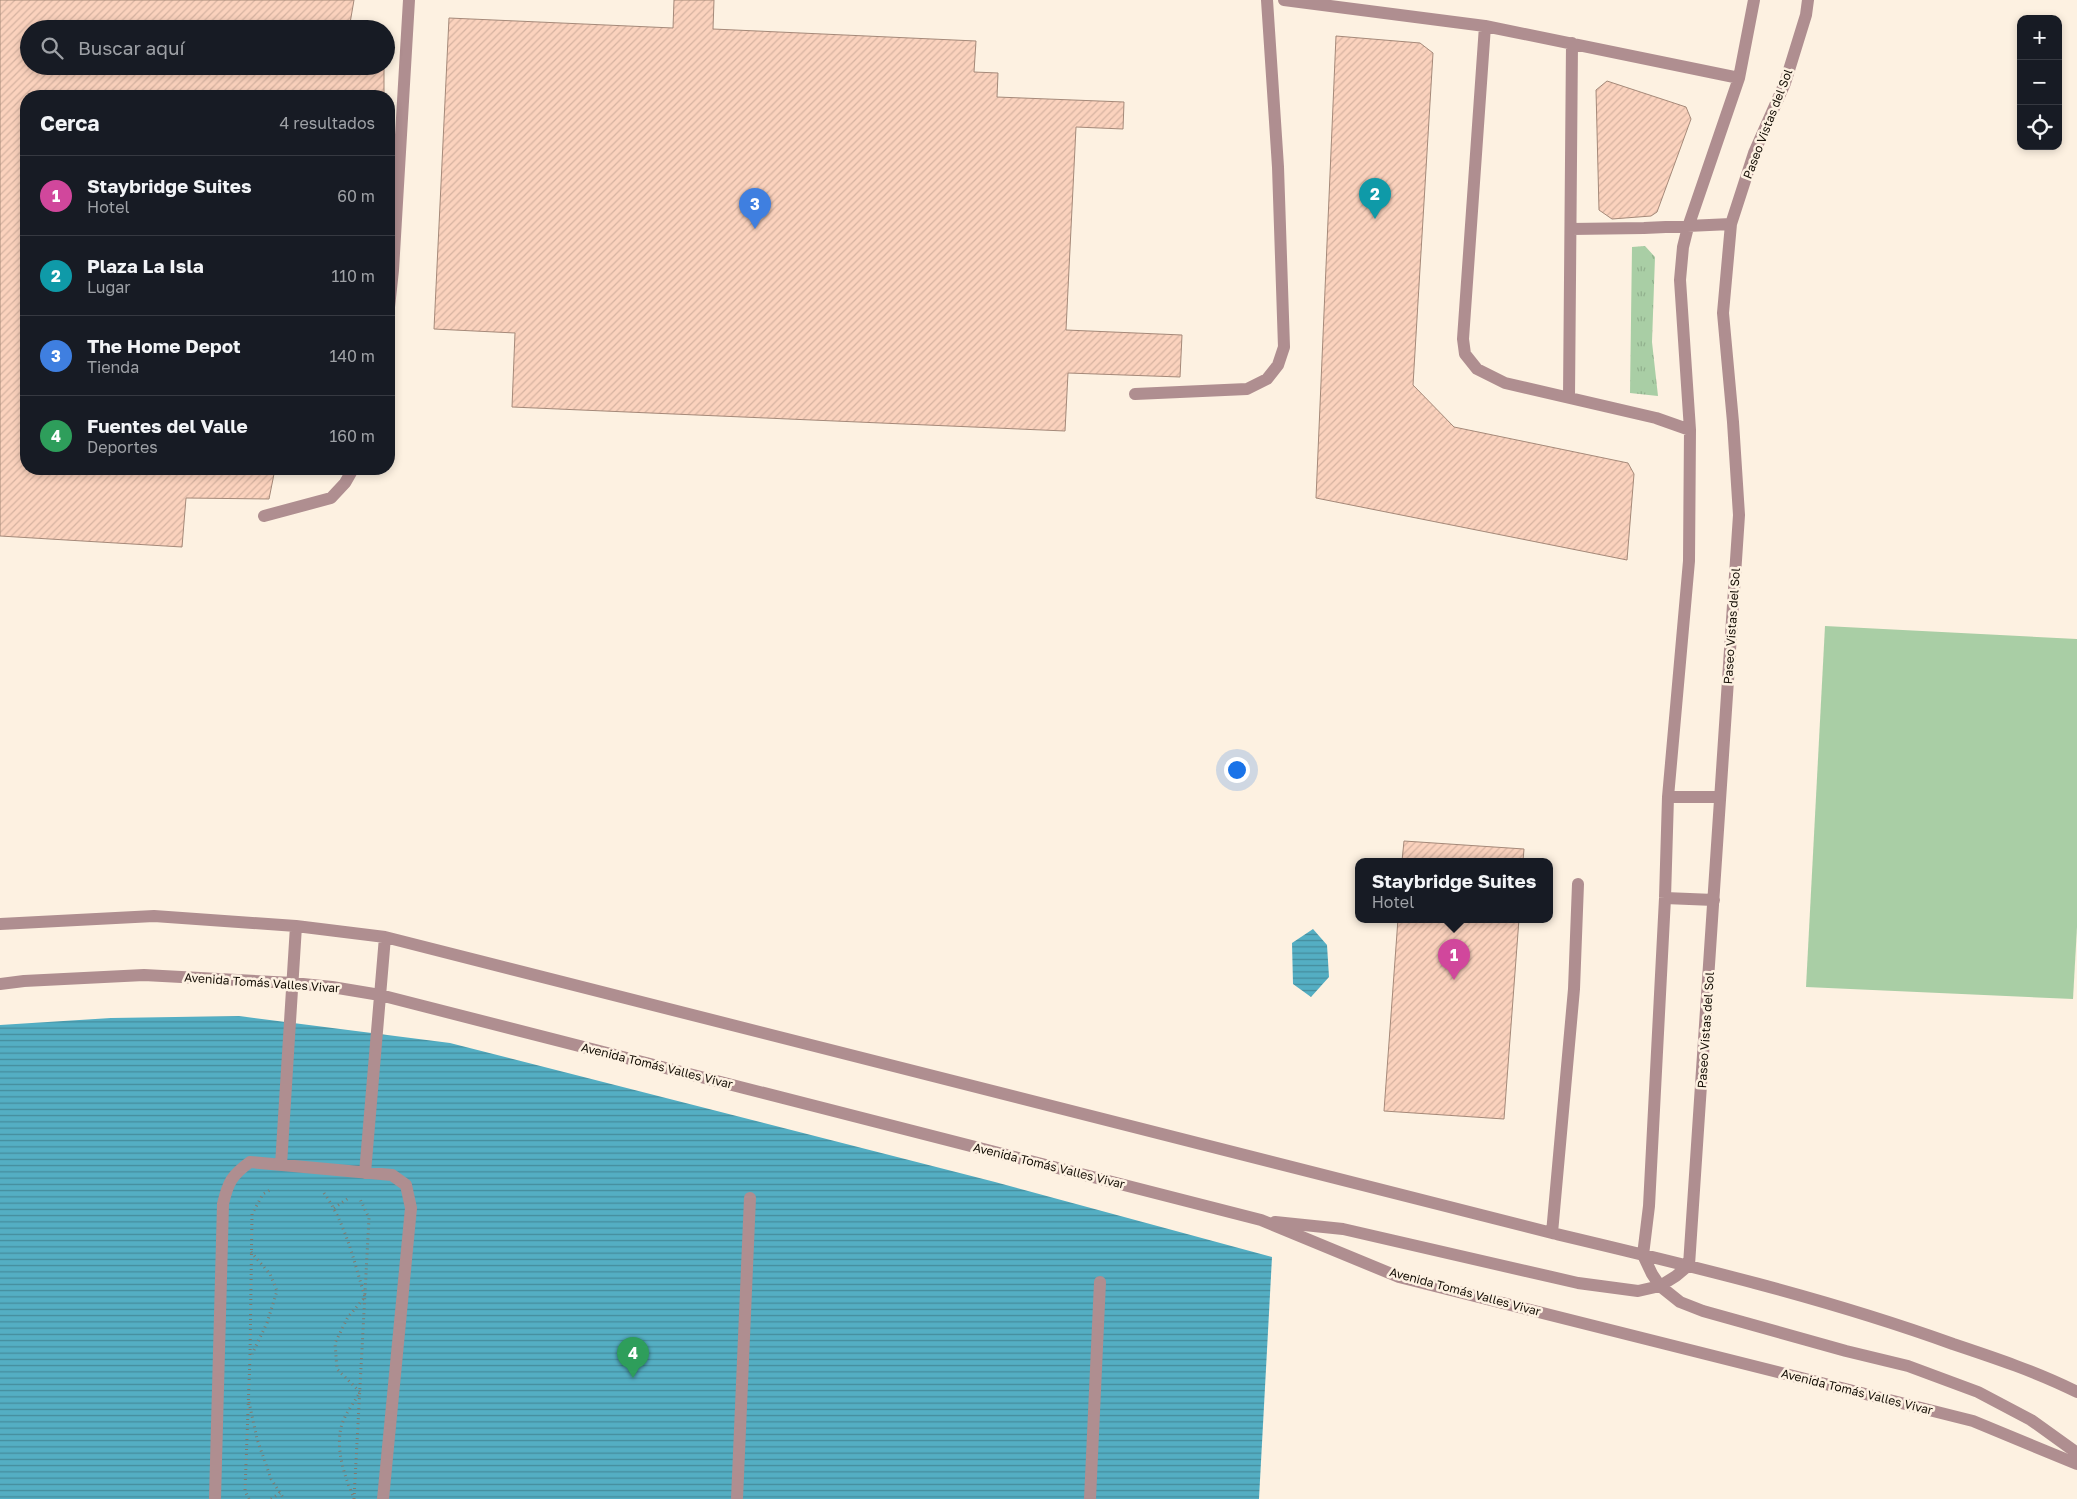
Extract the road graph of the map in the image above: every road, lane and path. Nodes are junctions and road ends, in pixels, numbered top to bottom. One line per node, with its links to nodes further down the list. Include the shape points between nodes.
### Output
1 (409, 0): 12 (street)
2 (1267, 0): 13 (street, via 1278,167 1284,347 1278,365 1268,379 1247,390)
3 (1284, 0): 6 (street)
4 (1754, 0): 8 (street)
5 (1808, 0): 9 (street, Paseo Vistas del Sol, via 1786,83 1754,153)
6 (1485, 26): 7 (street); 14 (street, via 1463,339 1465,354 1477,369 1505,383)
7 (1572, 43): 8 (street); 11 (street)
8 (1739, 78): 10 (street)
9 (1732, 224): 10 (street); 19 (street, Paseo Vistas del Sol, via 1723,313 1739,515)
10 (1688, 227): 11 (street); 15 (street, via 1680,280)
11 (1571, 229): 14 (street)
12 (395, 236)
13 (1135, 394)
14 (1569, 397): 15 (street, via 1656,418)
15 (1690, 430): 18 (street, via 1690,561)
16 (349, 475): 17 (street, via 331,498)
17 (264, 516)
18 (1668, 797): 19 (street); 21 (street)
19 (1720, 797): 22 (street, Paseo Vistas del Sol)
20 (1578, 884): 36 (street, via 1574,989)
21 (1665, 898): 22 (street); 38 (street, via 1649,1206)
22 (1714, 900): 39 (street, Paseo Vistas del Sol)
23 (0, 924): 24 (street, via 154,916)
24 (296, 926): 25 (street); 26 (street)
25 (385, 938): 28 (street); 36 (street)
26 (293, 983): 27 (street, Avenida Tomás Valles Vivar, via 144,975); 28 (street, Avenida Tomás Valles Vivar); 29 (street)
27 (0, 984)
28 (380, 995): 30 (street); 35 (street, Avenida Tomás Valles Vivar)
29 (281, 1165): 30 (street); 50 (street, via 250,1162 234,1173 226,1188)
30 (365, 1173): 55 (street, via 392,1175 406,1185 411,1208)
31 (278, 1186): 37 (path, via 262,1194 252,1214)
32 (323, 1192): 34 (path)
33 (750, 1198): 56 (street)
34 (334, 1208): 42 (path, via 348,1240); 42 (path, via 357,1193 370,1218)
35 (1261, 1220): 41 (street, via 1343,1229 1578,1283 1638,1291); 48 (street, Avenida Tomás Valles Vivar, via 1399,1277 1973,1421)
36 (1552, 1233): 38 (street)
37 (251, 1252): 43 (path); 43 (path, via 270,1274 277,1291 267,1323)
38 (1643, 1255): 39 (street); 41 (street)
39 (1689, 1265): 41 (street); 45 (street, via 1895,1323 2042,1375)
40 (1100, 1282): 57 (street)
41 (1660, 1286): 47 (street, via 1680,1302 1703,1310 1908,1366 1978,1392 2031,1420)
42 (365, 1298): 44 (path); 44 (path, via 348,1316 335,1343 337,1369)
43 (250, 1357): 46 (path)
44 (360, 1392): 54 (path); 54 (path, via 343,1420 340,1447 343,1475)
45 (2077, 1392)
46 (248, 1397): 49 (path, via 257,1439 271,1479); 51 (path, via 245,1491)
47 (2077, 1453)
48 (2077, 1464)
49 (280, 1493): 52 (path); 53 (path)
50 (216, 1499)
51 (248, 1499)
52 (271, 1499)
53 (284, 1499)
54 (354, 1499)
55 (383, 1499)
56 (737, 1499)
57 (1090, 1499)

